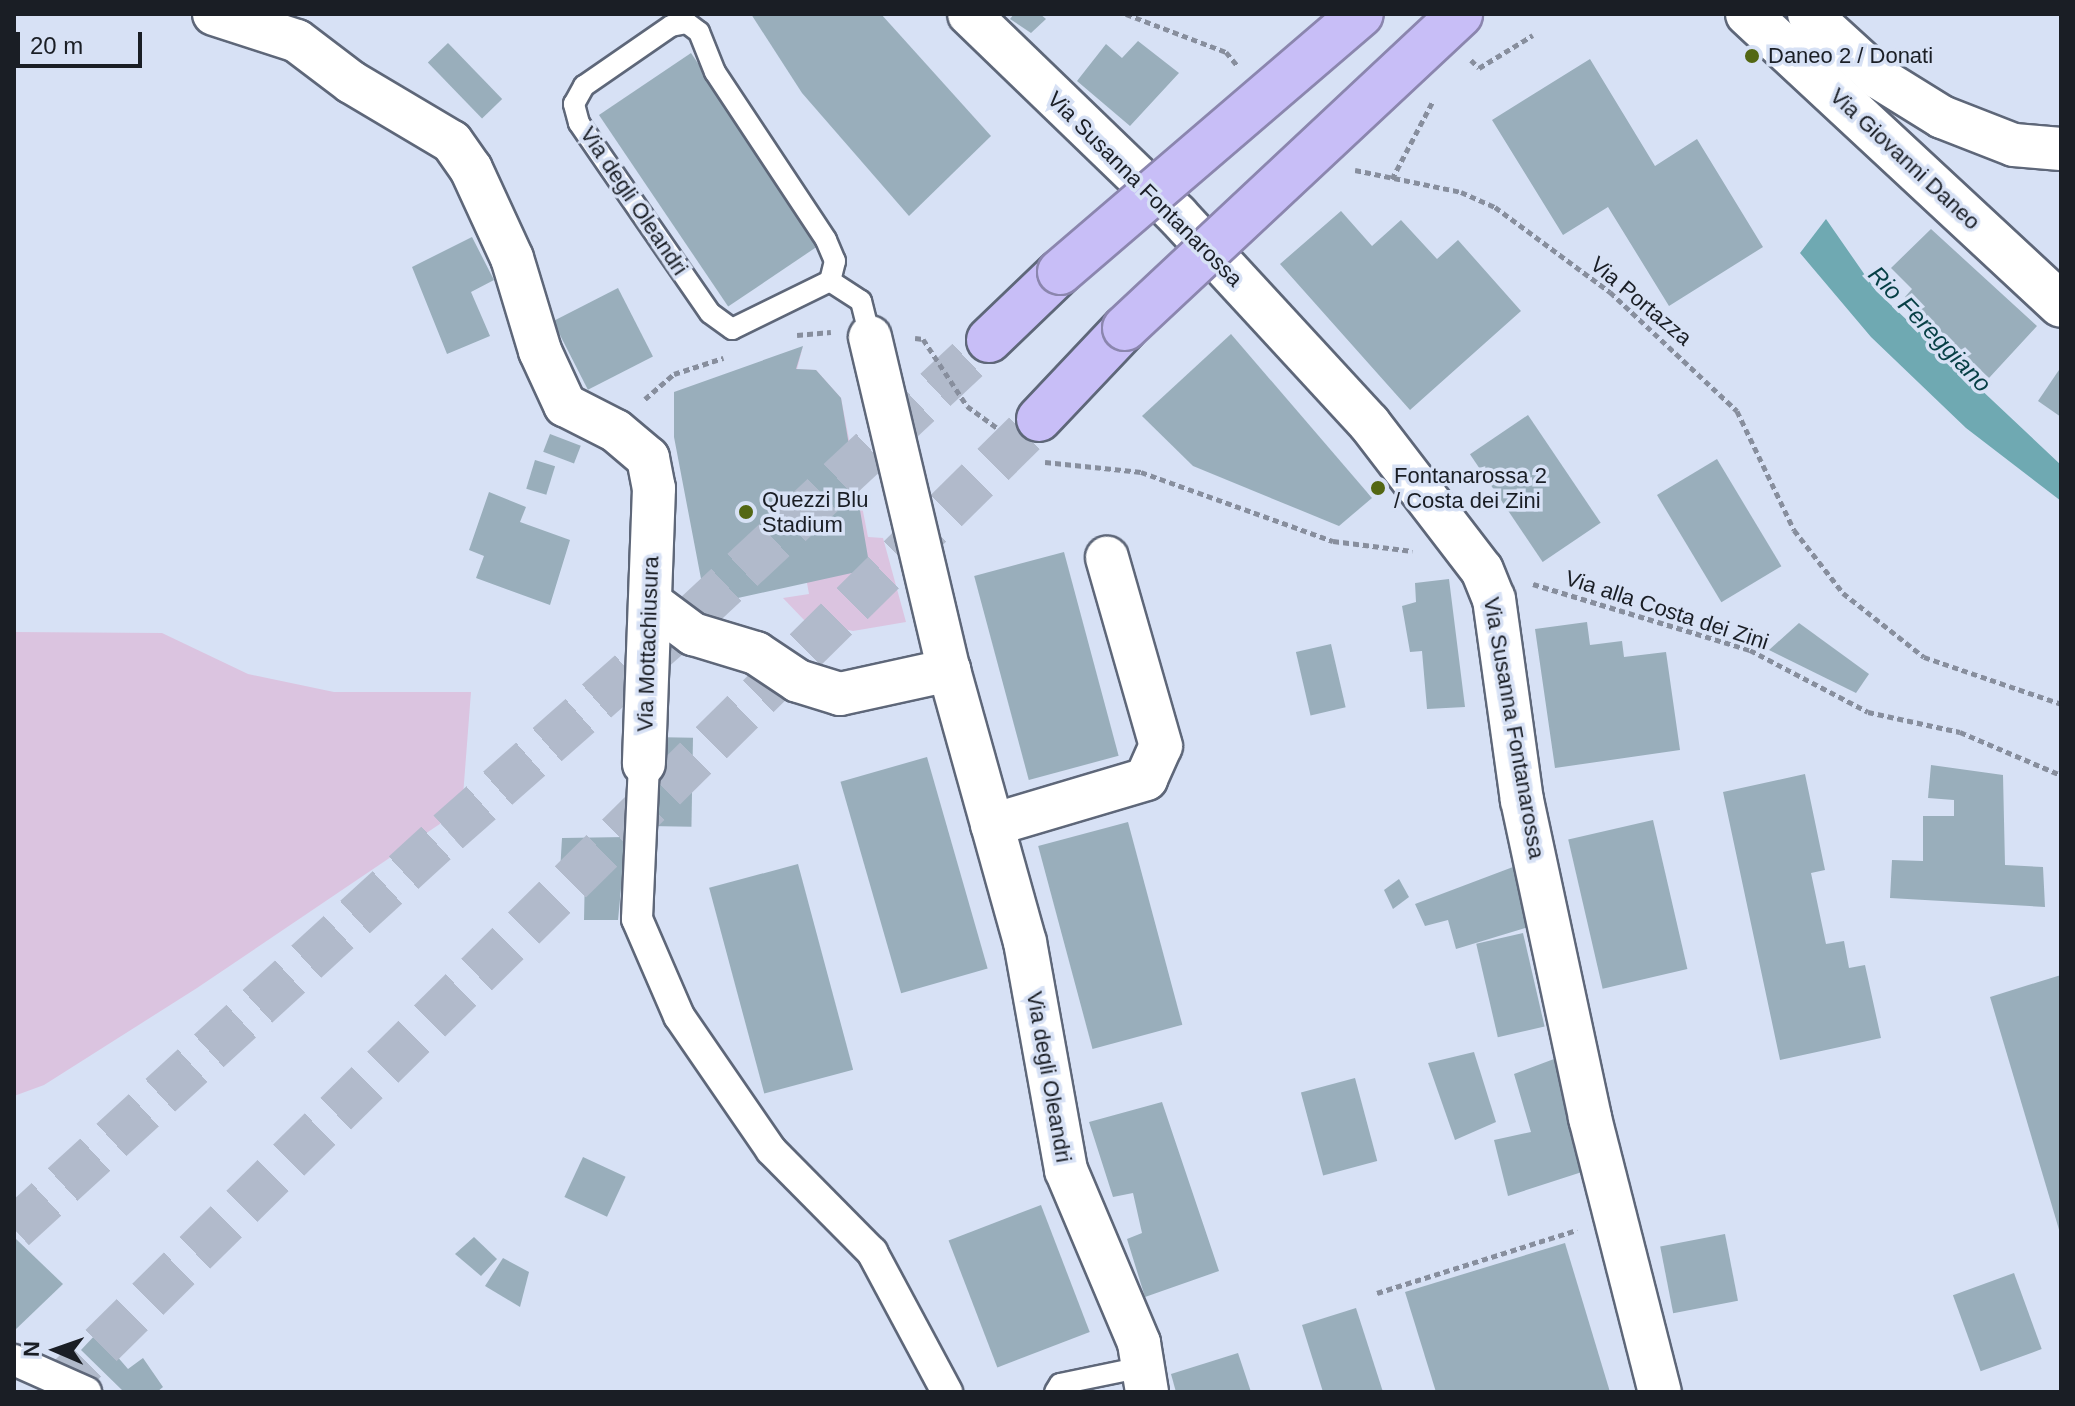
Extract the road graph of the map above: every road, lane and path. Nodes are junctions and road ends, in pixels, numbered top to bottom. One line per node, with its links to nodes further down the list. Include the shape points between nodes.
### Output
1 (214, 14): 21 (street, via 297,41 351,82 452,142 471,169 512,258 540,351 565,405 616,431)
2 (969, 14): 24 (street, Via Susanna Fontanarossa, via 1177,215 1369,423)
3 (1126, 14): 9 (path, via 1226,52)
4 (1361, 14): 18 (highway, bridge, via 1060,272)
5 (1748, 14): 15 (street, Via Giovanni Daneo)
6 (1809, 14): 11 (street, via 1879,78 1942,117 2014,145)
7 (1460, 32): 8 (path, via 1479,68); 20 (highway, bridge, via 1125,328)
8 (1533, 35)
9 (1245, 74)
10 (1440, 88): 13 (path)
11 (2061, 149)
12 (1351, 169): 13 (path, Via Portazza)
13 (1392, 179): 27 (path, Via Portazza, via 1461,192 1495,207 1610,292 1714,384 1737,411 1794,530 1816,562 1843,593 1887,629 1924,657)
14 (830, 281): 14 (lane, Via degli Oleandri, via 835,261 826,240 715,72 699,32 687,23 671,26 584,86 574,104 579,123 710,313 732,329); 16 (lane, Via degli Oleandri, via 861,301)
15 (2061, 305)
16 (873, 335): 17 (path); 20 (path, via 923,339 967,406); 26 (street, Via degli Oleandri)
17 (785, 339)
18 (989, 340)
19 (731, 355): 21 (path, via 674,374 650,390 640,406)
20 (1027, 436): 22 (path, via 1051,466 1141,472 1333,541)
21 (648, 458): 25 (street, Via Mottachiusura, via 654,488)
22 (1424, 552)
23 (1107, 558): 30 (street, via 1161,746 1146,779)
24 (1482, 570): 29 (path, Via alla Costa dei Zini, via 1750,650 1868,712 1960,732); 38 (street, Via Susanna Fontanarossa, via 1494,599 1522,800 1587,1103)
25 (650, 602): 26 (street, via 693,634 756,653 798,681 840,694); 28 (street, Via Mottachiusura)
26 (949, 670): 30 (street, Via degli Oleandri)
27 (2061, 704)
28 (644, 764): 36 (street, Via Mottachiusura, via 637,919 679,1016 771,1150 872,1252)
29 (2061, 775)
30 (992, 825): 34 (street, Via degli Oleandri, via 1025,942 1066,1170 1139,1343)
31 (1588, 1226): 32 (path)
32 (1377, 1293)
33 (14, 1360): 35 (street)
34 (1145, 1379): 37 (lane, Via degli Oleandri, via 1060,1384)
35 (86, 1392)
36 (947, 1392)
37 (1055, 1392)
38 (1660, 1392)

